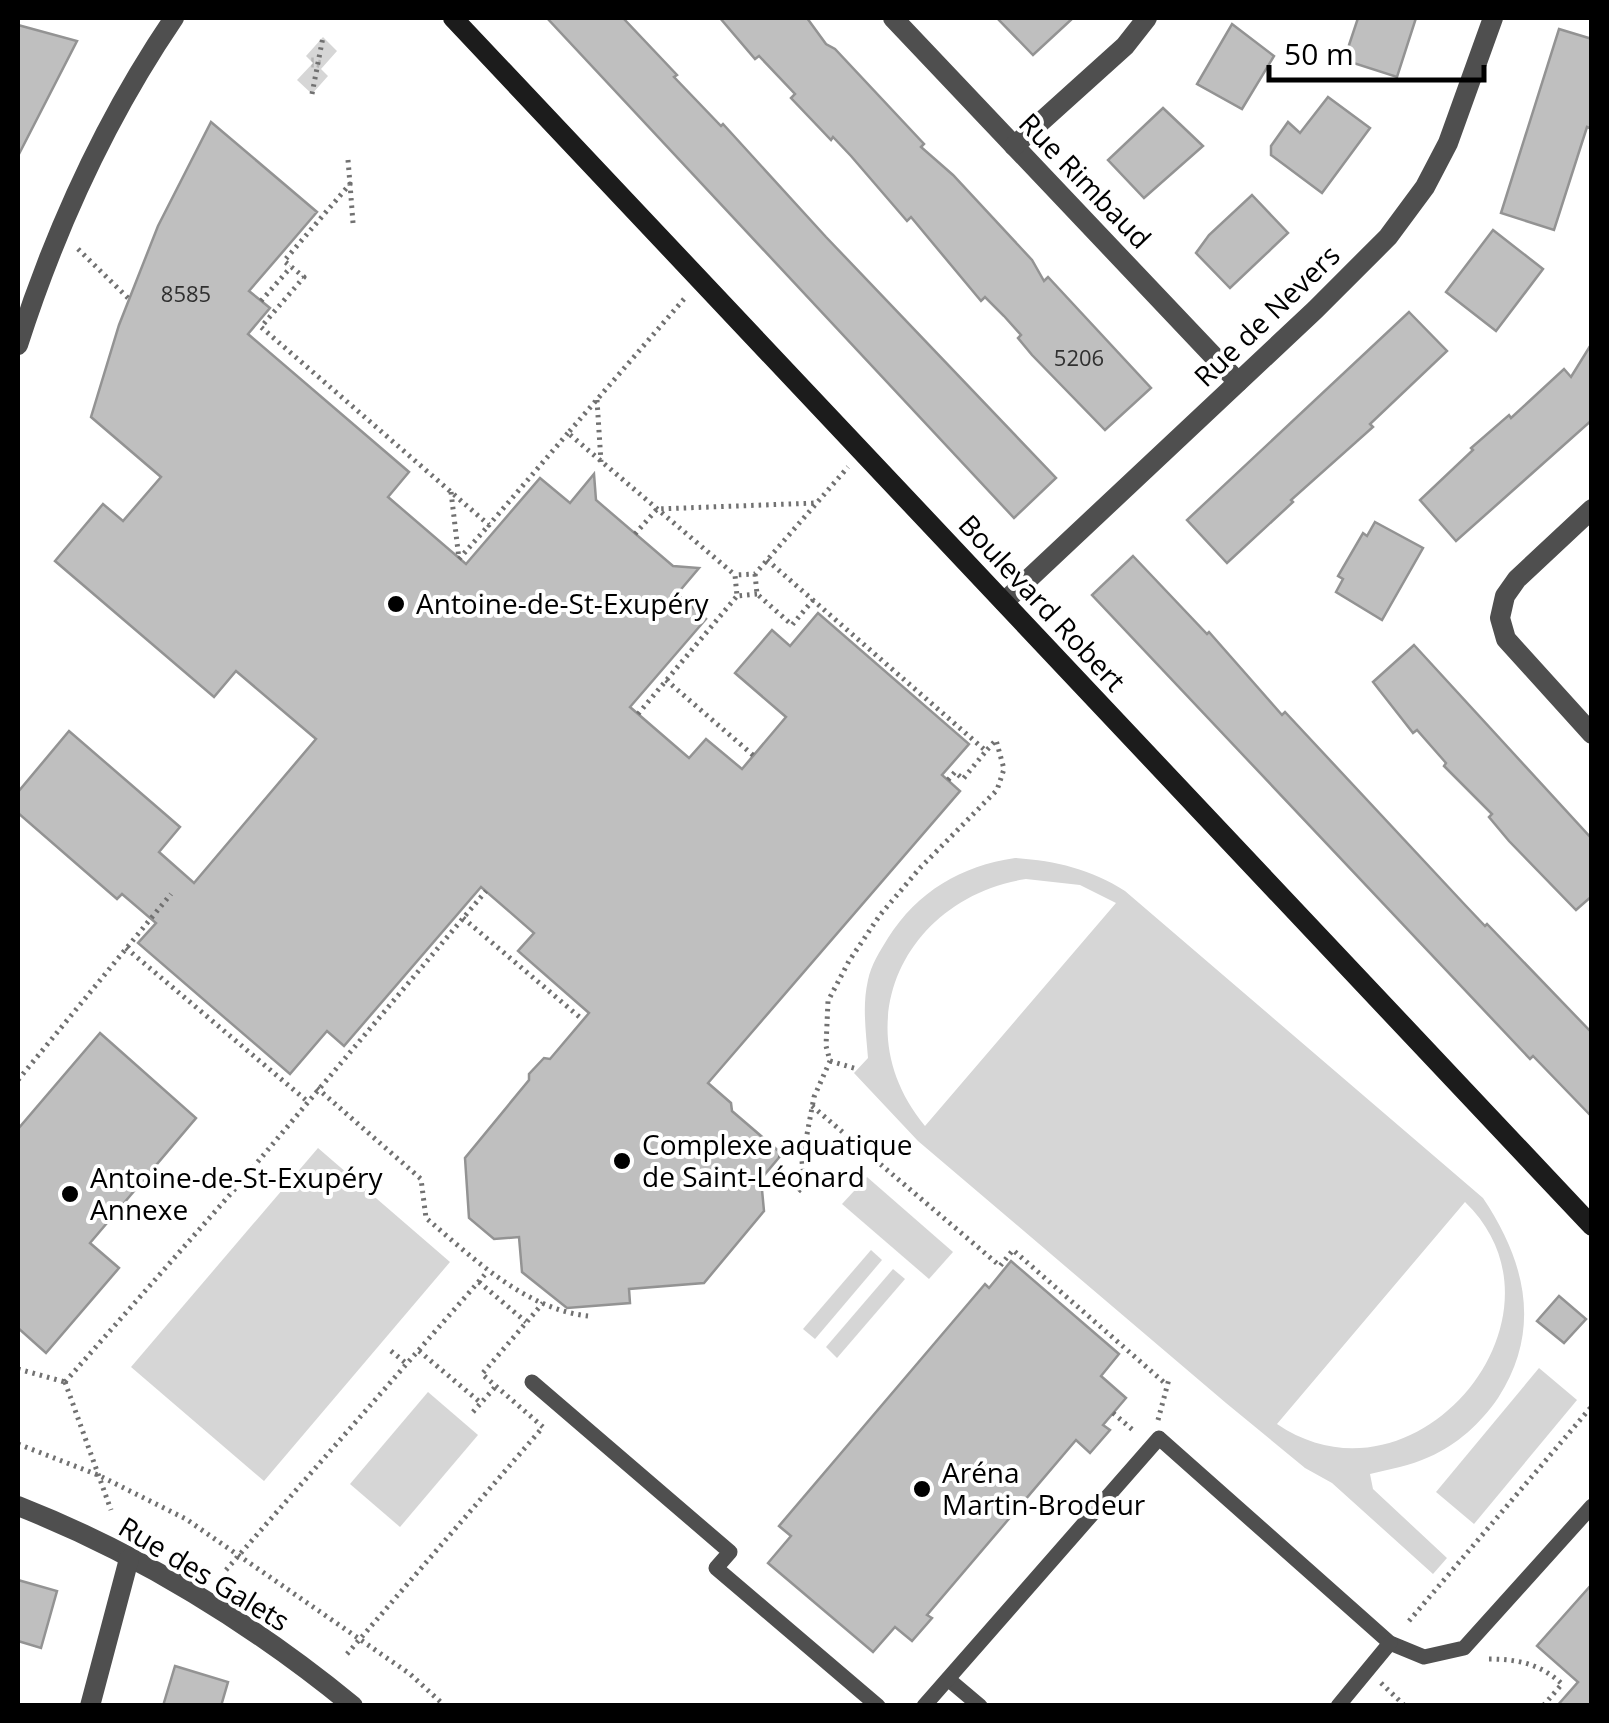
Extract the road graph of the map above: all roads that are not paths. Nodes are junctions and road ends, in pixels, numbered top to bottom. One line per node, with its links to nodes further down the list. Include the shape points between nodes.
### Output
1 (174, 18): 7 (street, via 103,136 42,269)
2 (453, 18): 10 (street, Boulevard Robert)
3 (893, 18): 6 (street, Rue Rimbaud)
4 (1147, 18): 6 (street)
5 (1494, 18): 8 (street, Rue de Nevers, via 1425,187 1353,274)
6 (1014, 146): 8 (street, Rue Rimbaud)
7 (18, 345)
8 (1238, 382): 10 (street, Rue de Nevers)
9 (1592, 510): 11 (street, via 1517,579 1500,618 1506,639)
10 (1004, 602): 12 (street, Boulevard Robert)
11 (1592, 734)
12 (1592, 1226)
13 (532, 1382): 21 (lane, via 730,1552 716,1568)
14 (18, 1506): 16 (street, Rue des Galets)
15 (1592, 1506): 17 (lane, via 1464,1648 1424,1657)
16 (129, 1559): 19 (street); 20 (street, Rue des Galets, via 246,1627)
17 (1390, 1643): 18 (lane, via 1159,1438); 24 (lane)
18 (948, 1679): 22 (lane); 23 (lane)
19 (90, 1706)
20 (353, 1706)
21 (878, 1706)
22 (924, 1706)
23 (980, 1706)
24 (1338, 1706)

